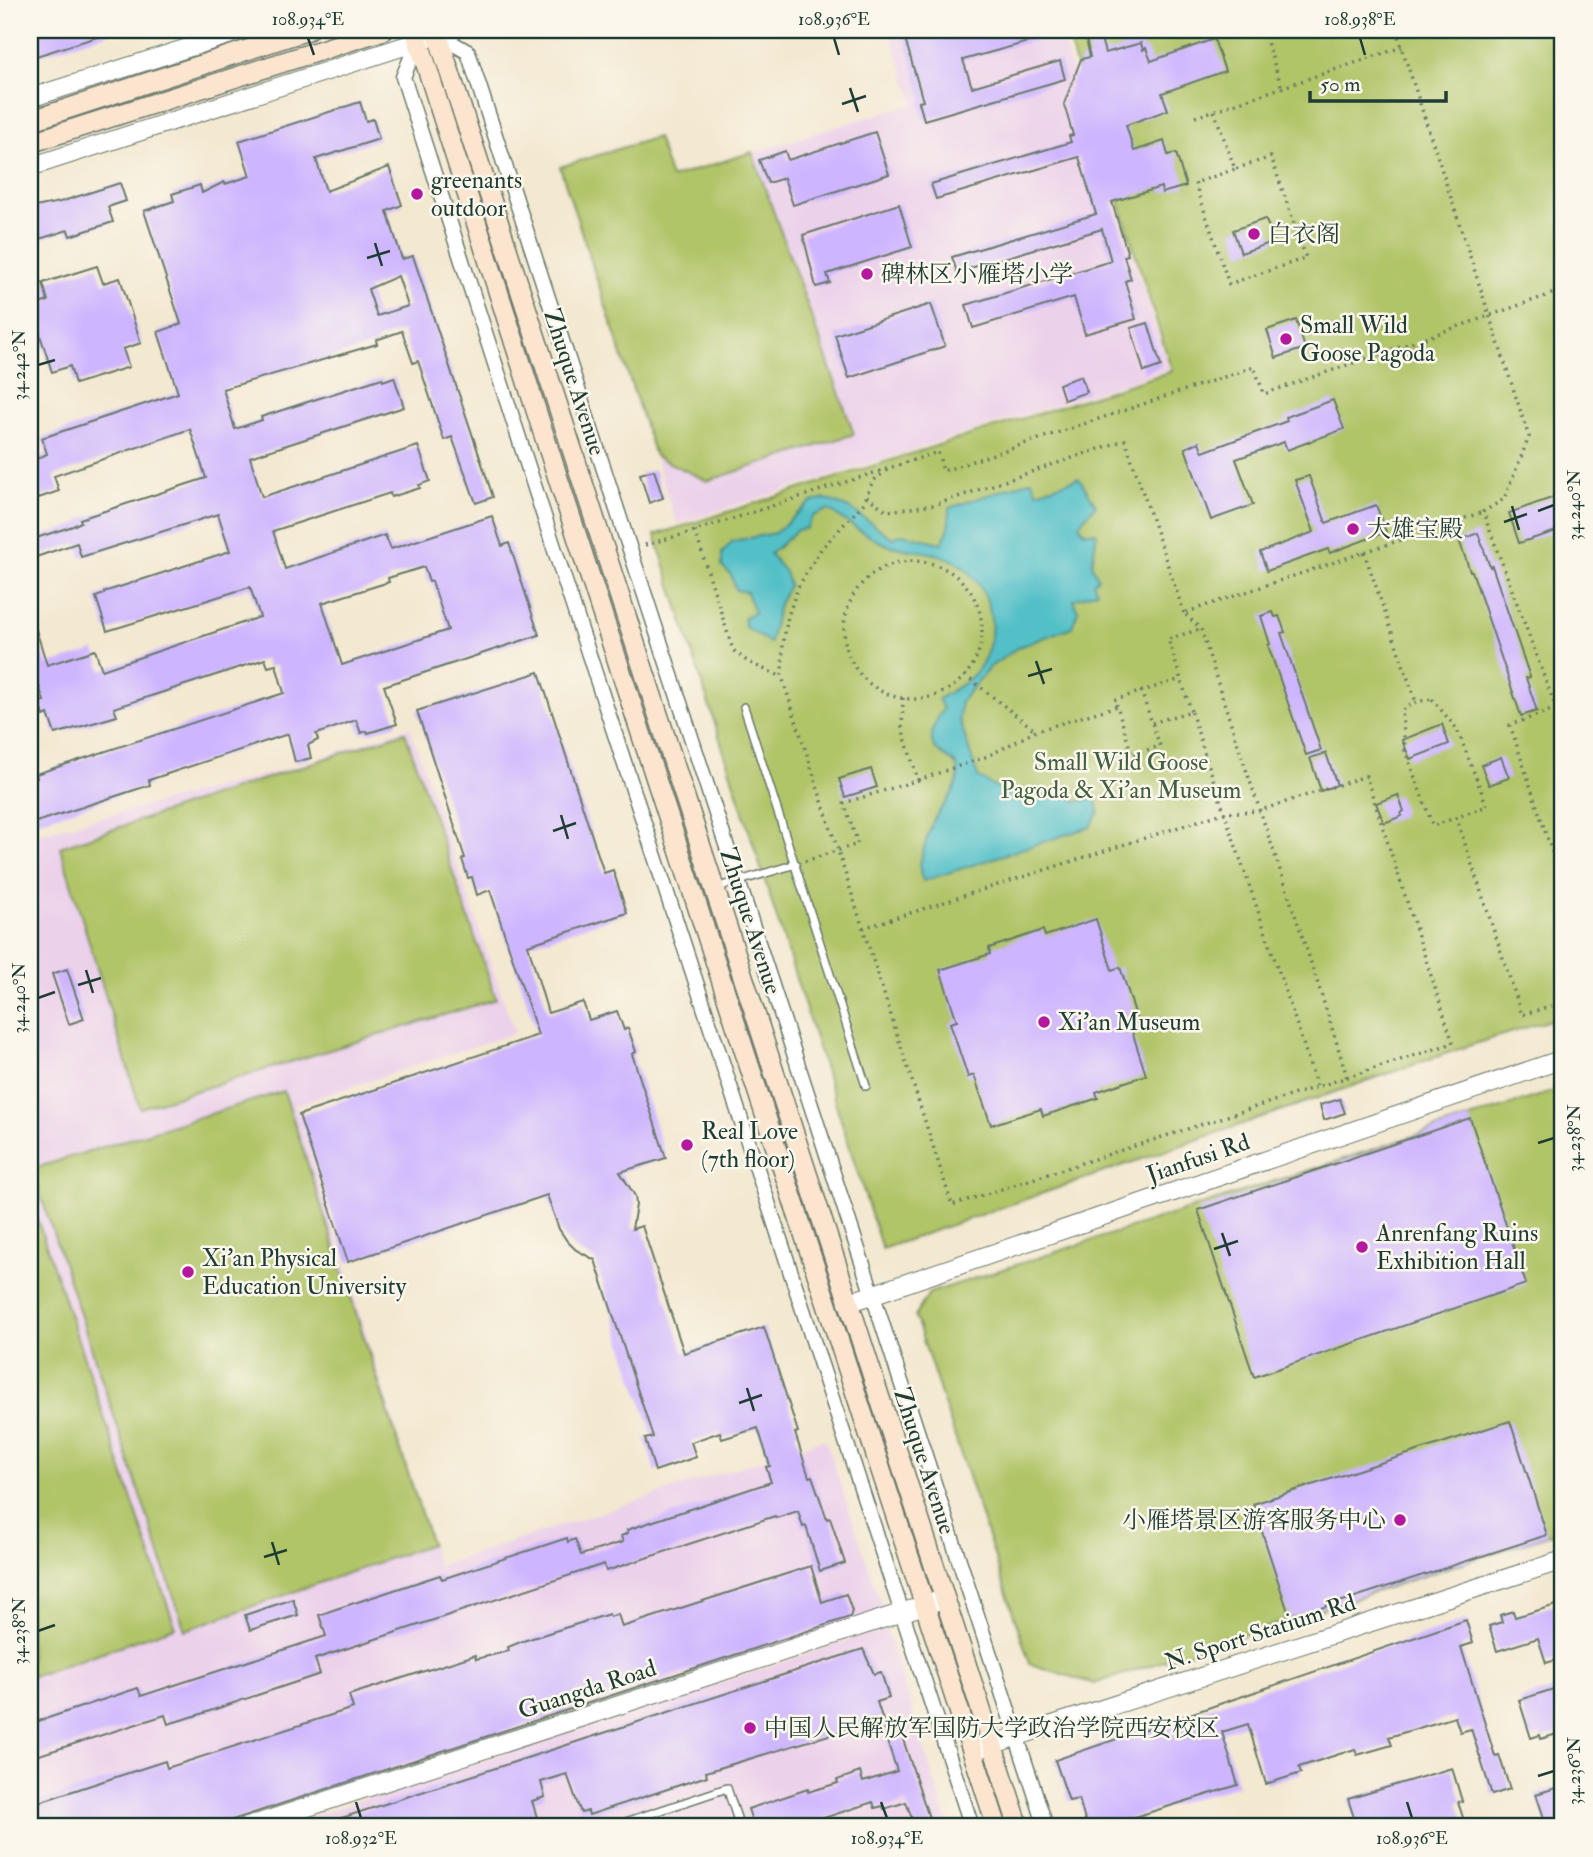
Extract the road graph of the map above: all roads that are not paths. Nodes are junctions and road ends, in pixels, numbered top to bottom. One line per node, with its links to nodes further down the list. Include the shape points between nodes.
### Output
1 (244, 30): 6 (street)
2 (308, 30): 7 (main road)
3 (384, 30): 8 (main road)
4 (443, 32): 5 (street); 12 (street, via 468,52); 13 (main road, Zhuque Avenue)
5 (416, 35): 9 (street); 20 (main road, Zhuque Avenue); 21 (street, via 403,77)
6 (30, 98)
7 (30, 121)
8 (30, 143)
9 (30, 167)
10 (744, 707): 11 (lane)
11 (796, 864): 12 (lane); 15 (lane)
12 (738, 882): 13 (lane); 16 (street)
13 (715, 888): 17 (main road, Zhuque Avenue)
14 (1563, 1059): 16 (street, Jianfusi Rd)
15 (866, 1086)
16 (873, 1295): 17 (street, Jianfusi Rd); 22 (street)
17 (848, 1303): 19 (main road, Zhuque Avenue)
18 (1563, 1560): 22 (street, N. Sport Statium Rd)
19 (943, 1598): 20 (street, Guangda Road); 23 (main road, Zhuque Avenue)
20 (923, 1604): 21 (street, Guangda Road); 24 (main road, Zhuque Avenue)
21 (901, 1612): 25 (street, Guangda Road); 28 (street)
22 (1017, 1736): 23 (street, N. Sport Statium Rd); 31 (street)
23 (992, 1745): 24 (street, N. Sport Statium Rd); 30 (main road, Zhuque Avenue)
24 (972, 1751): 29 (main road, Zhuque Avenue)
25 (247, 1827)
26 (611, 1827): 27 (lane, via 727,1788)
27 (740, 1827)
28 (972, 1827)
29 (997, 1827)
30 (1019, 1827)
31 (1046, 1827)

